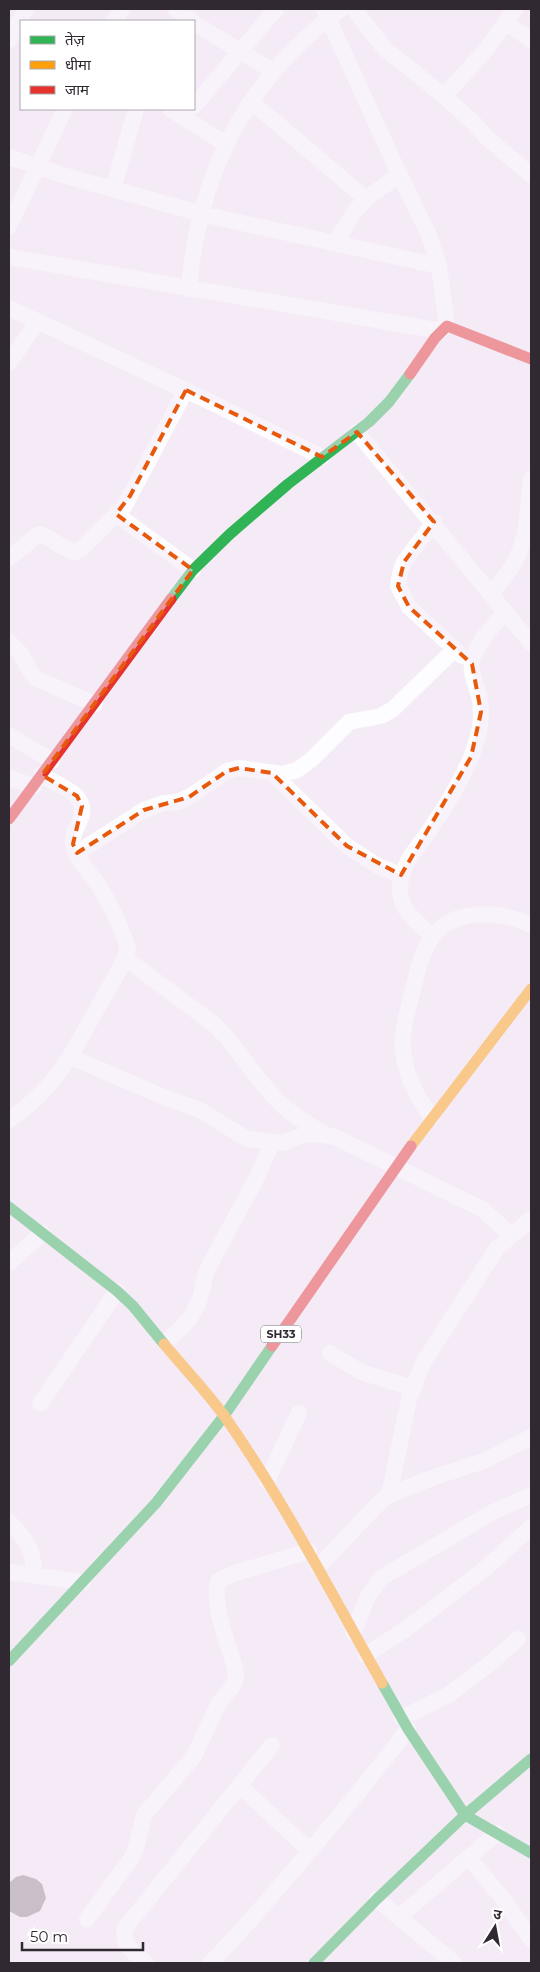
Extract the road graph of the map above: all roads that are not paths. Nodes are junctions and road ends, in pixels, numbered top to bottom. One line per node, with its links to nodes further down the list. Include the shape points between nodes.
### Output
1 (26, 9): 10 (street)
2 (122, 9): 7 (street)
3 (276, 9): 12 (street)
4 (354, 9): 14 (street, via 384,48)
5 (515, 9): 8 (street)
6 (331, 12): 13 (street); 24 (street)
7 (115, 20)
8 (506, 22): 11 (street); 14 (street, via 485,51)
9 (195, 23): 12 (street)
10 (9, 40)
11 (531, 40)
12 (240, 51): 13 (street); 16 (street)
13 (273, 71): 15 (street)
14 (444, 96): 23 (street, via 486,137)
15 (252, 102): 20 (street); 26 (street)
16 (195, 105)
17 (65, 110): 22 (street)
18 (136, 110): 25 (street)
19 (190, 111): 20 (street)
20 (226, 144): 27 (street)
21 (9, 157): 22 (street)
22 (37, 166): 25 (street); 28 (street)
23 (530, 171)
24 (400, 174): 26 (street); 31 (street, via 428,233)
25 (114, 189): 27 (street)
26 (366, 199): 29 (street)
27 (200, 213): 29 (street); 32 (street)
28 (9, 226)
29 (335, 243): 31 (street)
30 (9, 257): 32 (street)
31 (439, 266): 35 (street)
32 (189, 288): 35 (street)
33 (9, 308): 34 (street)
34 (38, 321): 37 (street); 38 (street)
35 (444, 329): 36 (street, via 455,328); 39 (street, via 389,402)
36 (531, 359)
37 (9, 362)
38 (186, 390): 40 (street); 42 (street, via 124,507)
39 (357, 432): 40 (street); 43 (street)
40 (322, 457): 45 (street, via 256,510)
41 (531, 479): 46 (street, via 526,522 517,557)
42 (116, 514): 44 (street, via 75,552 66,551 39,534); 45 (street)
43 (434, 522): 46 (street); 50 (street, via 404,562 398,586 409,607)
44 (9, 558)
45 (193, 570): 52 (street)
46 (491, 594): 47 (street)
47 (505, 612): 49 (street); 51 (street, via 482,641)
48 (9, 642): 52 (street, via 38,679)
49 (531, 643)
50 (454, 650): 51 (street); 55 (street, via 393,709 381,716 350,722 297,770)
51 (472, 664): 60 (street, via 481,712 478,737 452,795)
52 (95, 704): 54 (street)
53 (9, 735): 54 (street)
54 (52, 761): 57 (street)
55 (272, 773): 59 (street, via 239,768 227,771 189,797 144,810); 60 (street, via 346,846 378,866)
56 (9, 778): 57 (street)
57 (38, 780): 58 (street); 59 (street, via 77,796 83,814 74,835 73,844)
58 (9, 819)
59 (77, 852): 63 (street, via 120,926 128,949)
60 (401, 875): 62 (street, via 402,902 410,915)
61 (531, 925): 62 (street, via 500,915 477,914 458,918)
62 (432, 936): 66 (street, via 407,1013 403,1055 415,1093)
63 (125, 958): 65 (street); 68 (street, via 215,1025 279,1103)
64 (531, 989): 66 (street, SH33)
65 (71, 1057): 67 (street, via 38,1098); 69 (street, via 200,1110 247,1139)
66 (432, 1118): 70 (street, SH33)
67 (9, 1120)
68 (326, 1135): 69 (street); 70 (street, via 352,1144)
69 (272, 1142): 77 (street, via 255,1181 208,1268 192,1315)
70 (395, 1168): 74 (street, via 482,1210); 82 (street, SH33)
71 (9, 1207): 73 (street)
72 (531, 1219): 74 (street)
73 (42, 1233): 75 (street); 76 (street)
74 (511, 1235): 79 (street, via 486,1263 423,1363)
75 (9, 1263)
76 (117, 1291): 77 (street); 80 (street)
77 (165, 1343): 82 (street)
78 (330, 1353): 79 (street, via 361,1372)
79 (413, 1388): 86 (street)
80 (40, 1404)
81 (299, 1414): 84 (street)
82 (224, 1416): 84 (street); 93 (street, SH33, via 156,1502)
83 (531, 1437): 86 (street, via 484,1461)
84 (267, 1481): 89 (street)
85 (531, 1494): 94 (street, via 491,1513 381,1578 368,1596)
86 (389, 1495): 90 (street)
87 (9, 1522): 92 (street, via 30,1546)
88 (531, 1527): 96 (street, via 488,1567)
89 (309, 1551): 90 (street); 109 (street, via 218,1581 218,1606 235,1668 234,1684 219,1703 194,1756 144,1814 131,1859)
90 (318, 1567): 94 (street)
91 (9, 1572): 92 (street)
92 (35, 1576): 93 (street)
93 (83, 1582): 97 (street, SH33)
94 (354, 1633): 96 (street)
95 (518, 1639): 98 (street, via 448,1695)
96 (366, 1655): 98 (street)
97 (9, 1661)
98 (405, 1723): 102 (street); 104 (street, via 366,1784)
99 (272, 1745): 101 (street)
100 (531, 1759): 102 (street)
101 (239, 1785): 104 (street); 111 (street, via 125,1928 126,1945)
102 (465, 1815): 103 (street); 107 (street)
103 (497, 1833): 105 (street); 106 (street)
104 (310, 1851): 112 (street)
105 (531, 1853)
106 (469, 1858): 108 (street); 110 (street)
107 (377, 1900): 108 (street); 113 (street)
108 (399, 1918): 114 (street)
109 (87, 1919)
110 (531, 1939)
111 (146, 1963)
112 (210, 1963)
113 (314, 1963)
114 (454, 1963)

